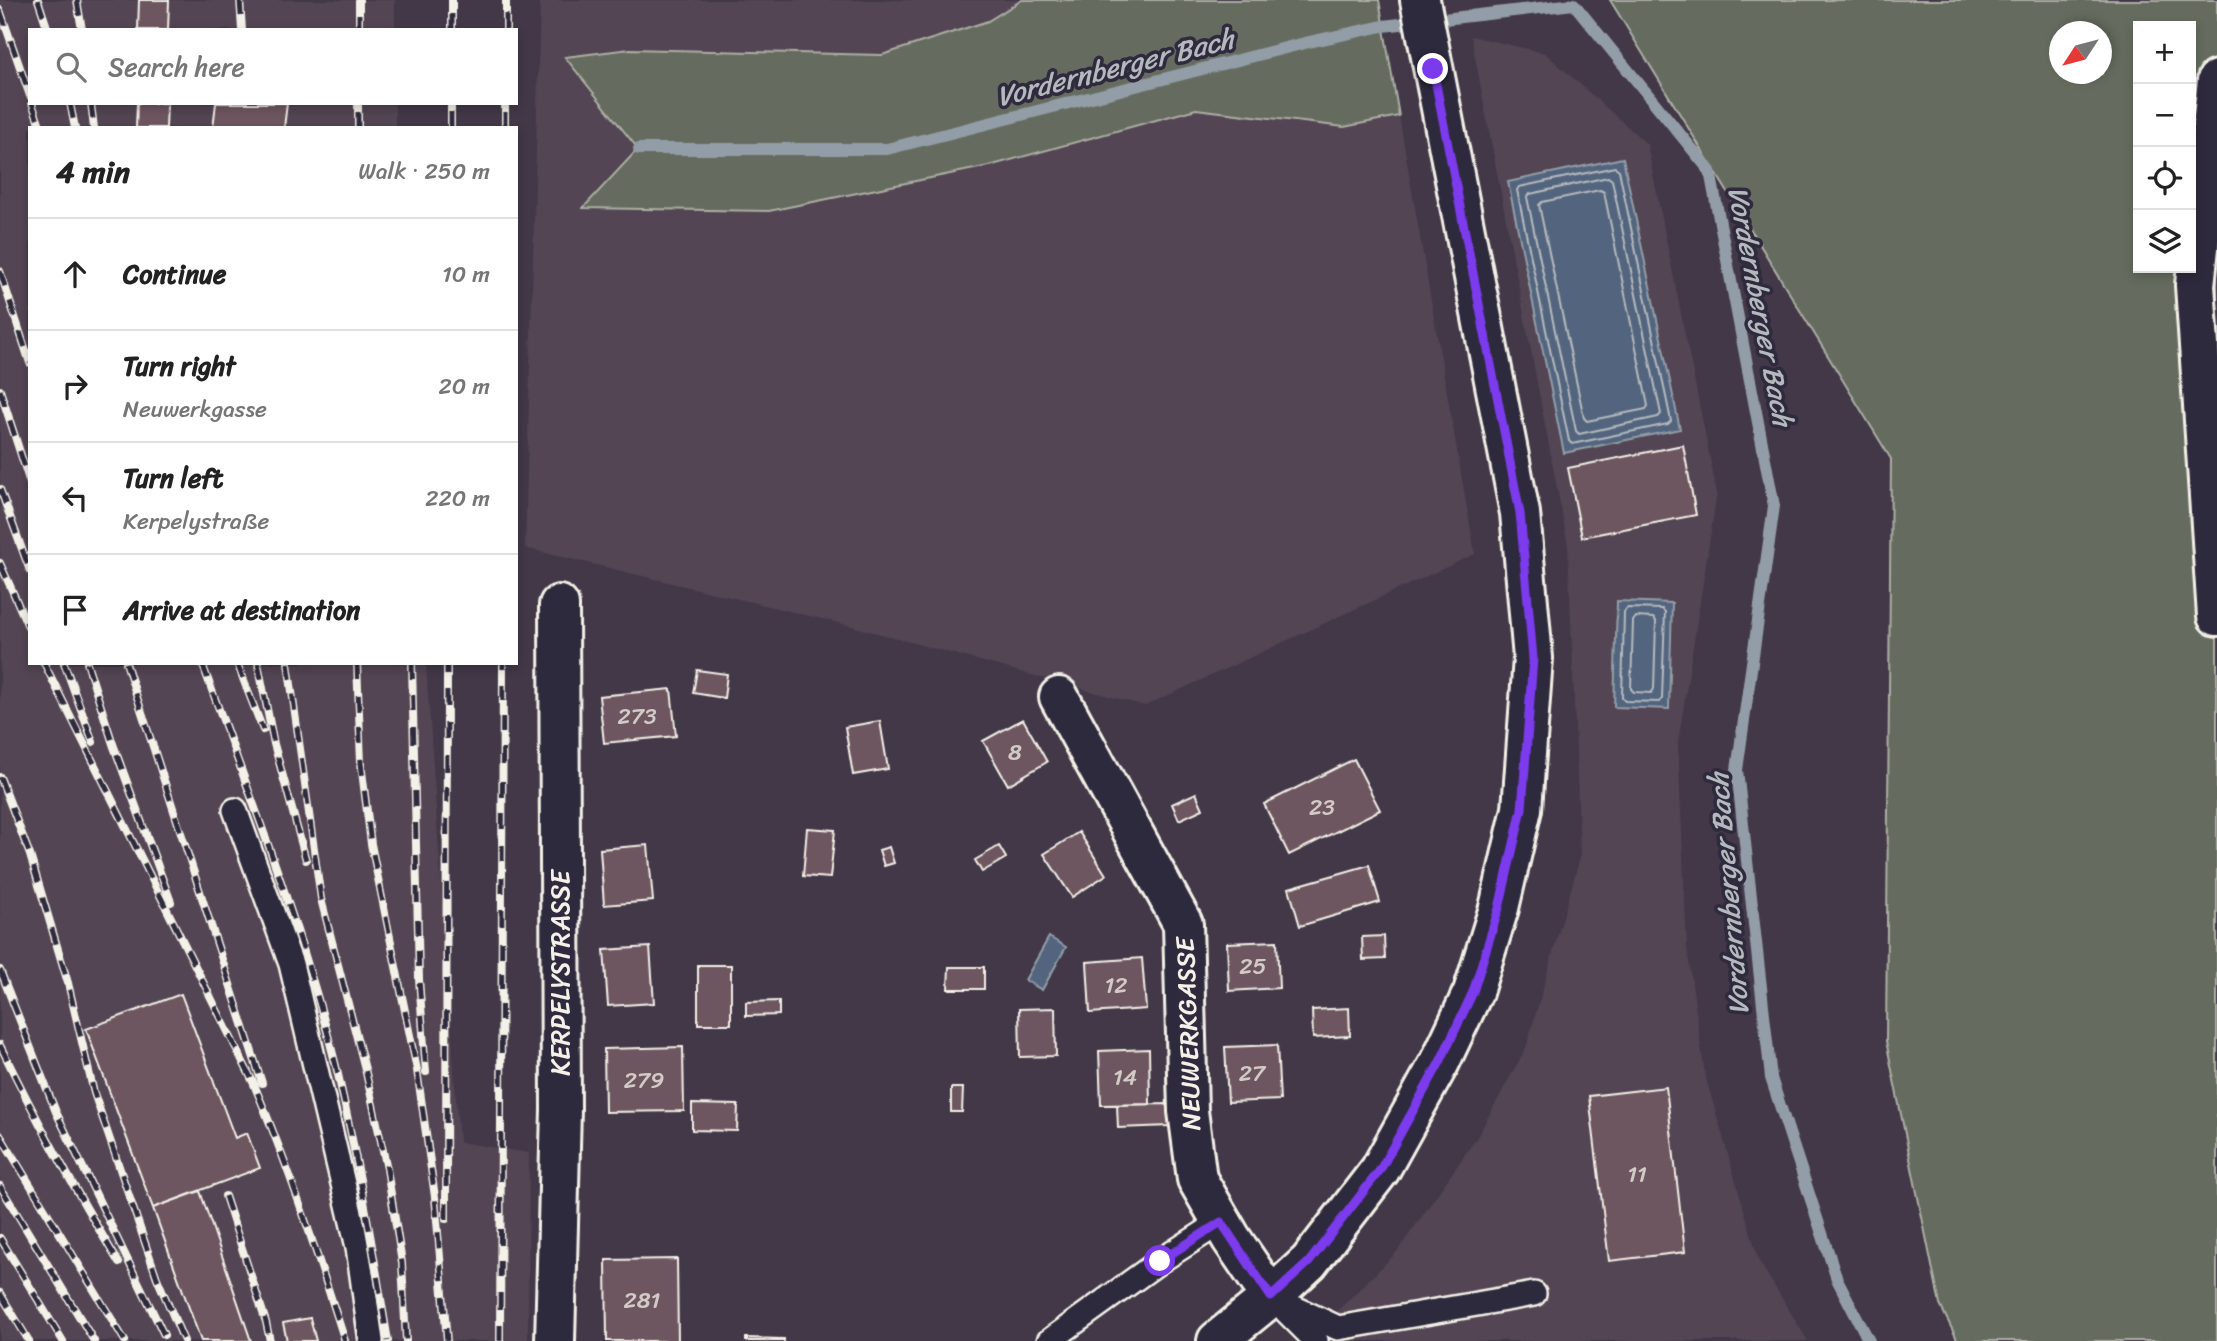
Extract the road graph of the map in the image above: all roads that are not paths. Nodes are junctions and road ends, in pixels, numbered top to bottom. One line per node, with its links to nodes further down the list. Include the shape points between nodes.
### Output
1 (1420, 0): 9 (street, via 1520,513 1533,658 1522,809 1473,992 1440,1062 1380,1170 1309,1262)
2 (2217, 80): 4 (street, via 2195,285)
3 (559, 604): 11 (street, KERPELYSTRASSE, via 561,1109)
4 (2217, 616)
5 (1059, 697): 7 (street, NEUWERKGASSE, via 1183,923 1191,1138 1197,1179)
6 (235, 810): 10 (lane, via 291,964 358,1247)
7 (1221, 1222): 9 (street, NEUWERKGASSE); 12 (lane)
8 (1534, 1294): 9 (lane, via 1338,1328)
9 (1271, 1297): 13 (street); 14 (lane)
10 (371, 1341)
11 (555, 1341)
12 (1049, 1341)
13 (1217, 1341)
14 (1316, 1341)

